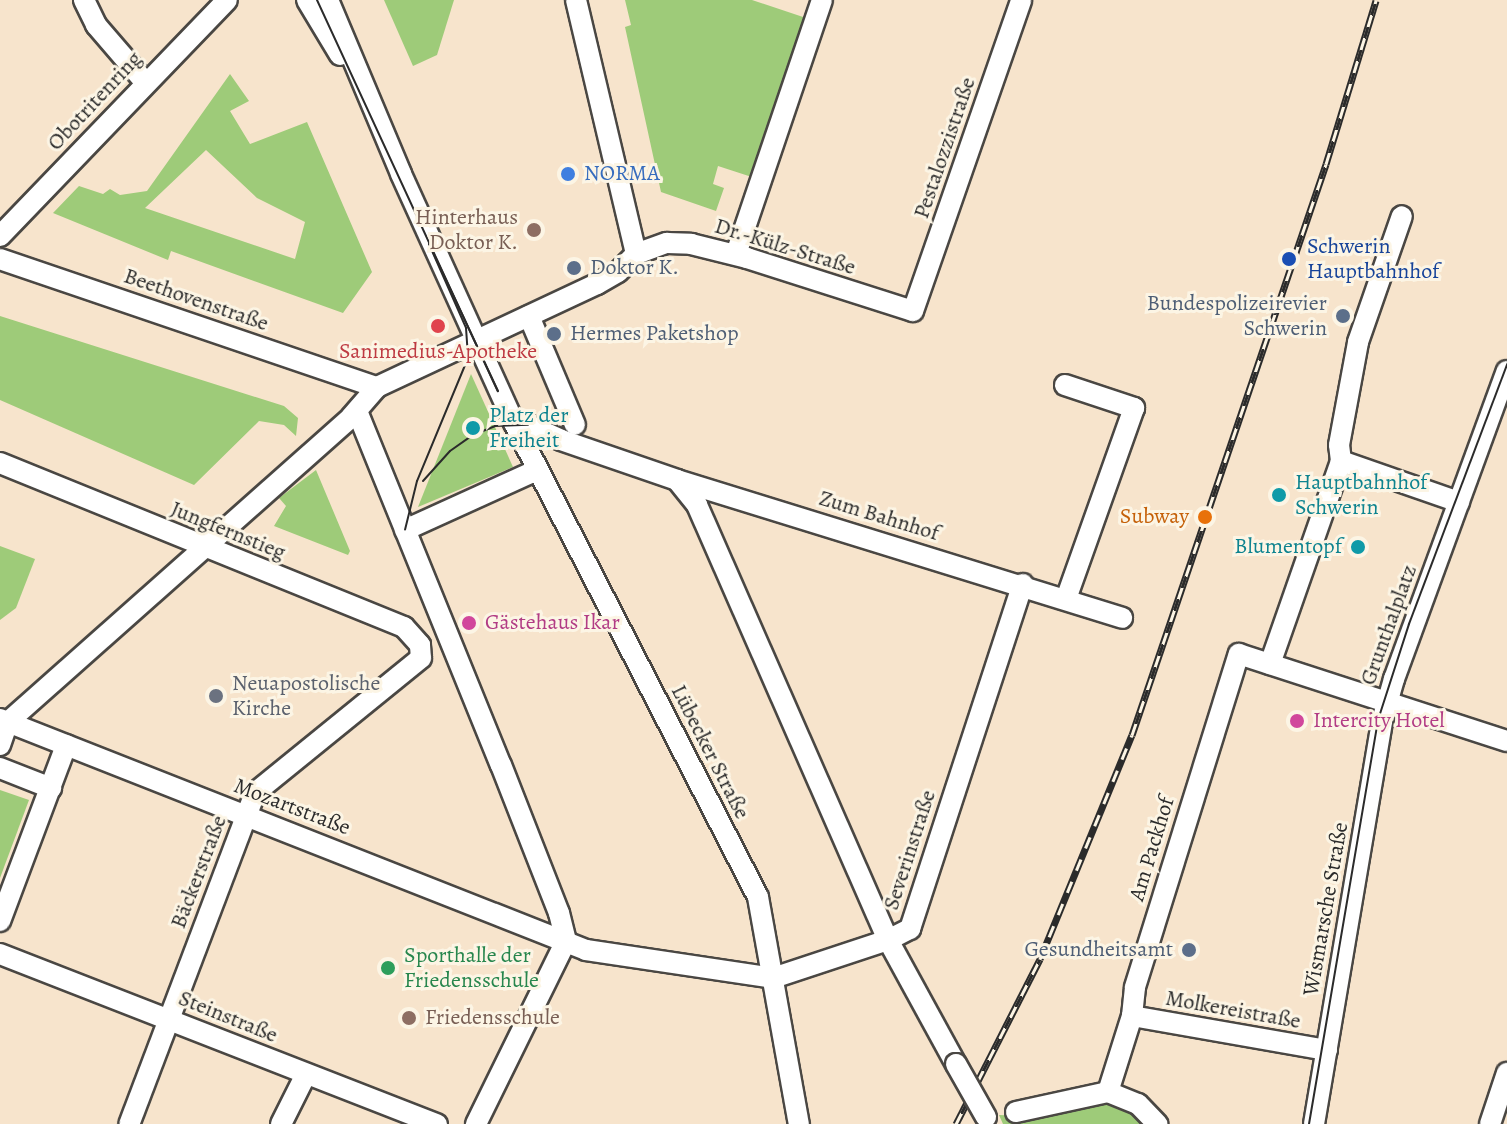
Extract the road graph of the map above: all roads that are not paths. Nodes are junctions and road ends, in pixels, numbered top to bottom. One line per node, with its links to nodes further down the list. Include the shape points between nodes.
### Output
1 (84, 0): 8 (street, via 96,25)
2 (227, 0): 8 (street, Obotritenring)
3 (307, 0): 9 (street)
4 (328, 0): 9 (street)
5 (576, 0): 12 (street)
6 (822, 0): 13 (street)
7 (1021, 0): 15 (street, Pestalozzistraße)
8 (145, 82): 11 (street, Obotritenring)
9 (371, 106): 17 (street, Lübecker Straße)
10 (1402, 216): 24 (street, via 1358,342 1339,445)
11 (0, 236)
12 (636, 254): 13 (street, Dr.-Külz-Straße, via 667,243); 16 (street, Dr.-Külz-Straße, via 609,278)
13 (736, 254): 15 (street, Dr.-Külz-Straße)
14 (0, 259): 20 (street, Beethovenstraße)
15 (913, 311)
16 (529, 316): 17 (street, Dr.-Külz-Straße); 23 (street)
17 (475, 341): 20 (street); 22 (street, Lübecker Straße)
18 (1507, 371): 28 (street)
19 (1065, 385): 32 (street, via 1134,408)
20 (377, 387): 21 (street)
21 (357, 411): 29 (street); 30 (street)
22 (514, 423): 26 (street, Lübecker Straße); 27 (street, Zum Bahnhof)
23 (575, 425)
24 (1341, 461): 28 (street); 35 (street)
25 (0, 463): 30 (street, Jungfernstieg)
26 (537, 470): 29 (street); 48 (street, Lübecker Straße, via 758,897)
27 (677, 480): 31 (street, Zum Bahnhof); 45 (street, via 697,505)
28 (1459, 502): 36 (street, Grunthalplatz)
29 (405, 530): 46 (street)
30 (202, 548): 34 (street, Jungfernstieg, via 404,627 420,645); 37 (street)
31 (1023, 584): 32 (street, Zum Bahnhof); 45 (street, Severinstraße, via 910,929)
32 (1066, 599): 33 (street, Zum Bahnhof)
33 (1122, 618)
34 (421, 658): 43 (street, Bäckerstraße, via 284,765 255,793)
35 (1270, 664): 36 (street, Grunthalplatz); 49 (street, Am Packhof, via 1239,654 1135,987)
36 (1388, 702): 38 (street); 51 (street, Wismarsche Straße)
37 (4, 720): 39 (street); 40 (street, Mozartstraße)
38 (1507, 741)
39 (0, 745)
40 (66, 745): 42 (street); 43 (street, Mozartstraße)
41 (0, 768): 42 (street)
42 (51, 788): 44 (street)
43 (247, 814): 46 (street, Mozartstraße); 50 (street, Bäckerstraße)
44 (0, 921)
45 (888, 940): 48 (street, Severinstraße); 56 (street, bridge)
46 (566, 941): 48 (street, Severinstraße, via 586,950); 60 (street)
47 (0, 954): 50 (street, Steinstraße)
48 (773, 978): 61 (street, Lübecker Straße)
49 (1132, 1016): 51 (street, Molkereistraße); 54 (street, Am Packhof)
50 (168, 1018): 53 (street, Steinstraße); 57 (street, Bäckerstraße)
51 (1327, 1050): 63 (street, Wismarsche Straße)
52 (1507, 1073): 64 (street)
53 (306, 1074): 58 (street); 59 (street, Steinstraße)
54 (1108, 1092): 55 (street); 62 (street, via 1138,1104)
55 (1016, 1112)
56 (987, 1120)
57 (129, 1124)
58 (281, 1124)
59 (437, 1124)
60 (476, 1124)
61 (799, 1124)
62 (1157, 1124)
63 (1314, 1124)
64 (1490, 1124)

